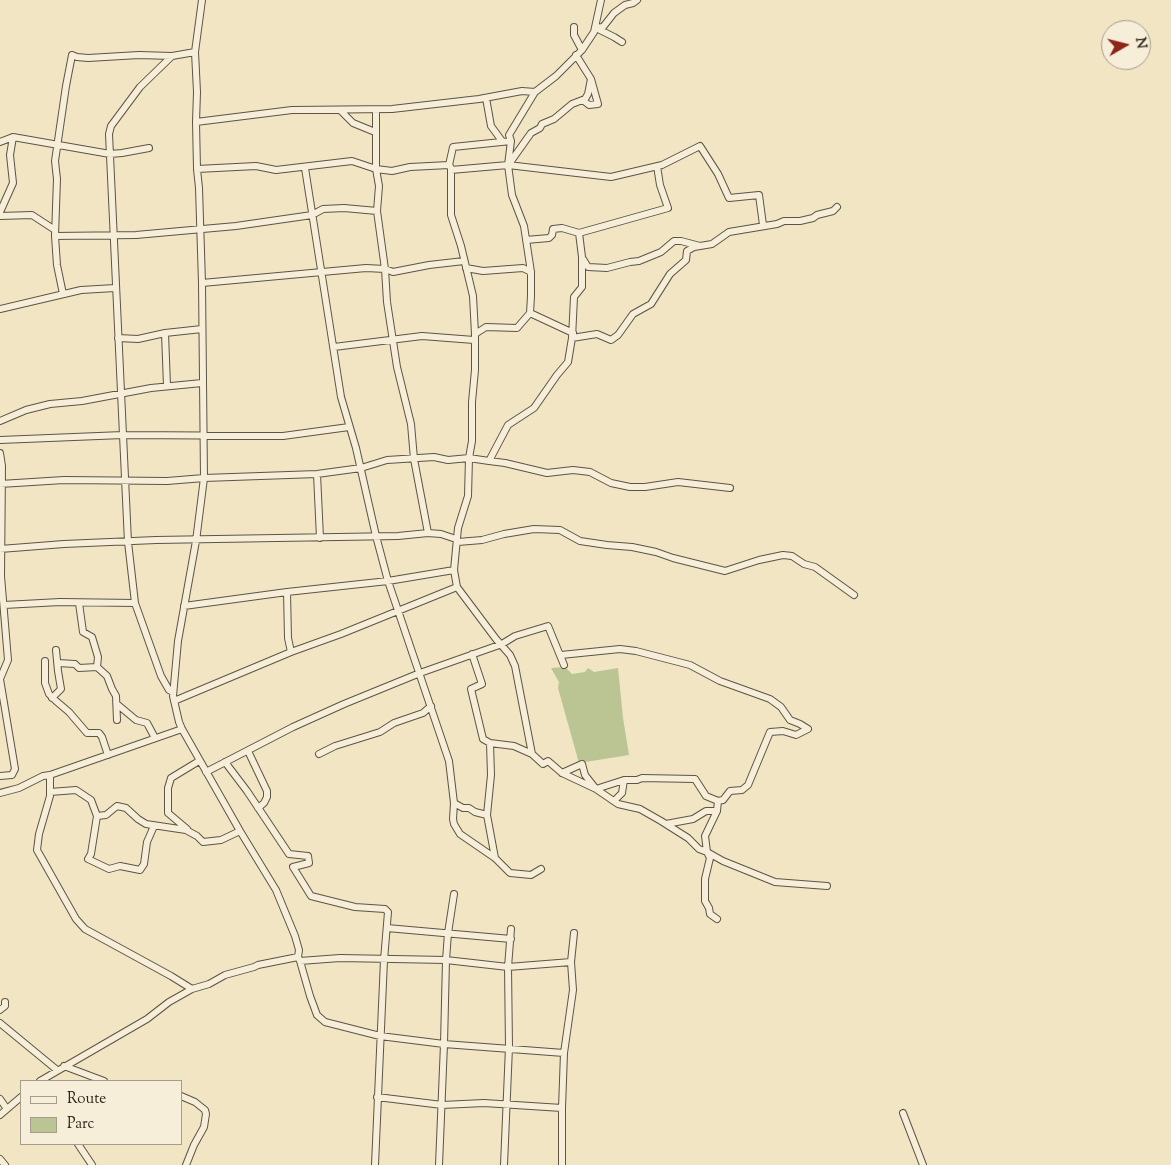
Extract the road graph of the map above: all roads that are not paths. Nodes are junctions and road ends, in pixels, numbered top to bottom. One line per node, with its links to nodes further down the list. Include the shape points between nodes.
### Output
1 (202, 0): 7 (street)
2 (601, 0): 5 (street)
3 (636, 0): 5 (street, via 616,12 603,27)
4 (574, 27): 8 (street)
5 (595, 28): 6 (street); 8 (street)
6 (622, 42)
7 (195, 52): 9 (street); 16 (street)
8 (579, 53): 10 (street); 11 (street)
9 (172, 56): 22 (street, via 77,58 72,55); 24 (street, via 140,87 111,126)
10 (591, 79): 13 (street, via 588,94); 13 (street, via 598,104 588,105)
11 (535, 92): 12 (street, via 522,91); 20 (street, via 509,136)
12 (486, 98): 15 (street); 19 (street, via 491,126)
13 (580, 101): 25 (street, via 531,133)
14 (340, 110): 15 (street); 16 (street, via 292,110); 17 (street, via 353,123)
15 (376, 110): 17 (street)
16 (196, 122): 27 (street)
17 (375, 132): 30 (street)
18 (13, 137): 21 (street); 22 (street); 33 (street, via 10,155 13,183)
19 (502, 141): 20 (street); 29 (street, via 453,147)
20 (511, 141): 25 (street)
21 (0, 142)
22 (56, 145): 24 (street); 38 (street)
23 (150, 148): 24 (street)
24 (110, 154): 40 (street)
25 (508, 165): 26 (street, via 612,177); 29 (street); 41 (street, via 512,195)
26 (657, 166): 36 (street, via 700,146 729,198 759,195); 39 (street, via 668,208)
27 (197, 168): 28 (street); 37 (street)
28 (305, 168): 30 (street, via 352,161); 34 (street)
29 (450, 168): 30 (street); 44 (street, via 452,215)
30 (376, 169): 32 (street, via 379,186)
31 (837, 207): 36 (street, via 813,218)
32 (377, 211): 34 (street, via 323,209); 45 (street)
33 (0, 212)
34 (312, 215): 37 (street); 47 (street)
35 (0, 216): 38 (street, via 32,215)
36 (763, 225): 42 (street, via 729,232 712,244)
37 (200, 229): 40 (street); 48 (street)
38 (55, 233): 40 (street); 50 (street)
39 (579, 233): 41 (street, via 553,229 551,237); 43 (street)
40 (114, 236): 49 (street)
41 (526, 240): 46 (street)
42 (700, 246): 43 (street, via 674,241 661,252 639,261 607,268 588,267); 55 (street, via 687,251 686,260 670,274 651,304 633,314 611,340 597,334)
43 (582, 258): 55 (street, via 582,287 574,297)
44 (465, 265): 45 (street, via 428,265 393,272); 46 (street, via 483,271 523,268); 56 (street, via 473,296)
45 (385, 269): 47 (street); 58 (street)
46 (531, 272): 52 (street)
47 (321, 273): 48 (street); 59 (street)
48 (202, 283): 53 (street)
49 (115, 288): 50 (street); 57 (street)
50 (63, 294): 51 (street)
51 (0, 309)
52 (530, 313): 55 (street); 56 (street, via 517,328 486,327)
53 (202, 329): 54 (street); 60 (street)
54 (165, 332): 57 (street, via 138,339); 61 (street)
55 (573, 336): 71 (street, via 568,362 534,408 508,425)
56 (474, 337): 58 (street); 69 (street)
57 (118, 338): 62 (street)
58 (392, 338): 59 (street); 70 (street, via 411,424)
59 (334, 347): 64 (street)
60 (202, 383): 61 (street); 66 (street)
61 (167, 386): 62 (street)
62 (121, 393): 63 (street, via 34,407); 65 (street)
63 (0, 421)
64 (349, 427): 66 (street, via 283,436); 72 (street)
65 (123, 435): 66 (street); 67 (street); 75 (street)
66 (203, 435): 74 (street)
67 (0, 440)
68 (0, 454): 76 (street)
69 (469, 458): 70 (street); 71 (street); 81 (street, via 468,496)
70 (414, 459): 72 (street, via 387,460); 78 (street)
71 (489, 461): 77 (street, via 547,473 590,472 630,488 678,482)
72 (361, 468): 73 (street); 79 (street)
73 (317, 474): 74 (street); 80 (street)
74 (204, 478): 75 (street); 82 (street)
75 (125, 481): 76 (street); 83 (street)
76 (1, 484): 84 (street)
77 (730, 488)
78 (428, 533): 79 (street); 81 (street)
79 (376, 536): 80 (street); 86 (street)
80 (320, 538): 82 (street)
81 (457, 540): 85 (street); 89 (street, via 482,540 534,529 560,530 580,540 656,552 724,571 759,560 792,556 815,567)
82 (196, 541): 83 (street); 93 (street)
83 (128, 542): 84 (street); 92 (street)
84 (0, 549): 90 (street)
85 (454, 570): 86 (street); 87 (street)
86 (388, 581): 88 (street); 94 (street)
87 (457, 587): 94 (street); 95 (street)
88 (287, 592): 93 (street); 97 (street)
89 (854, 596)
90 (3, 602): 91 (street); 104 (street, via 8,660)
91 (79, 603): 92 (street); 103 (street, via 83,632 92,637 98,657)
92 (135, 603): 106 (street, via 161,676)
93 (184, 606): 106 (street)
94 (399, 611): 97 (street); 105 (street)
95 (502, 644): 98 (street); 99 (street, via 515,636 548,626); 117 (street, via 515,666)
96 (56, 650): 101 (street)
97 (291, 652): 108 (street)
98 (472, 654): 105 (street); 114 (street, via 482,684 471,690 477,721 483,739)
99 (560, 655): 102 (street); 130 (street, via 636,650 690,665 720,681 770,700 781,707 790,720 808,730 796,735 770,732 748,785 742,790 730,791)
100 (45, 661): 107 (street, via 45,683)
101 (58, 663): 103 (street, via 74,664 79,668); 107 (street, via 62,689)
102 (564, 665)
103 (97, 667): 109 (street, via 108,676)
104 (2, 668): 123 (street, via 0,679 15,769 12,775)
105 (420, 673): 110 (street); 115 (street, via 321,714)
106 (173, 692): 108 (street)
107 (52, 698): 118 (street, via 87,733 99,733)
108 (174, 702): 112 (street)
109 (118, 705): 111 (street); 113 (street, via 136,720 147,723)
110 (431, 706): 116 (street, via 423,713 394,723 380,732); 131 (street, via 449,761)
111 (117, 720)
112 (182, 729): 113 (street); 119 (street)
113 (154, 738): 118 (street)
114 (490, 743): 117 (street, via 514,746); 134 (street, via 491,782)
115 (248, 751): 120 (street); 132 (street, via 267,791 268,797)
116 (319, 754)
117 (532, 754): 122 (street, via 542,764 548,761)
118 (108, 755): 124 (street)
119 (199, 761): 121 (street); 139 (street, via 171,778 168,788 168,813)
120 (225, 762): 121 (street); 132 (street)
121 (206, 772): 138 (street)
122 (562, 773): 126 (street); 126 (street, via 582,764 585,775)
123 (0, 776)
124 (50, 776): 127 (street); 128 (street)
125 (624, 780): 126 (street); 129 (street, via 622,793); 130 (street, via 696,779 706,796)
126 (596, 789): 129 (street)
127 (50, 792): 135 (street, via 76,790 91,800); 156 (street, via 37,850 84,930)
128 (0, 793)
129 (614, 801): 136 (street, via 640,809)
130 (718, 801): 133 (street)
131 (454, 803): 134 (street); 141 (street, via 452,818 458,832)
132 (258, 808): 146 (street, via 289,854 308,856 309,863 293,867 311,896 355,907 385,909 389,915)
133 (717, 811): 136 (street, via 706,811 693,819); 140 (street, via 705,836)
134 (487, 815): 141 (street)
135 (97, 816): 137 (street, via 106,815 117,806 126,808 138,819); 137 (street, via 88,859 109,869 120,866 140,870)
136 (666, 824): 140 (street)
137 (154, 826): 139 (street, via 176,827)
138 (240, 831): 139 (street, via 212,842 203,842); 151 (street, via 276,890 295,936)
139 (190, 832)
140 (707, 852): 143 (street, via 769,880); 145 (street, via 710,858 704,879 705,899 710,914)
141 (494, 858): 142 (street, via 510,873 531,875)
142 (541, 869)
143 (827, 886)
144 (454, 894): 148 (street)
145 (717, 919)
146 (387, 928): 148 (street); 152 (street)
147 (511, 929): 150 (street)
148 (448, 933): 150 (street); 153 (street)
149 (574, 933): 154 (street)
150 (511, 939): 155 (street)
151 (299, 959): 152 (street); 156 (street, via 258,964); 160 (street, via 320,1019)
152 (384, 960): 153 (street); 160 (street)
153 (446, 960): 155 (street); 161 (street)
154 (571, 962): 155 (street); 163 (street, via 573,990)
155 (508, 967): 162 (street)
156 (192, 989): 164 (street)
157 (5, 1002): 158 (street)
158 (0, 1010)
159 (0, 1023): 165 (street)
160 (380, 1036): 161 (street); 169 (street)
161 (444, 1044): 162 (street); 172 (street)
162 (509, 1047): 163 (street); 173 (street)
163 (564, 1053): 174 (street)
164 (64, 1066): 165 (street); 167 (street)
165 (57, 1070): 166 (street)
166 (42, 1080)
167 (101, 1080)
168 (182, 1096): 182 (street, via 196,1102 206,1114 204,1127)
169 (377, 1097): 172 (street); 183 (street)
170 (20, 1098): 175 (street)
171 (0, 1099): 175 (street)
172 (442, 1105): 173 (street); 184 (street)
173 (507, 1105): 174 (street); 185 (street)
174 (562, 1108): 186 (street)
175 (7, 1109): 177 (street)
176 (903, 1113): 187 (street)
177 (0, 1115)
178 (79, 1145): 181 (street)
179 (0, 1159): 180 (street)
180 (6, 1165)
181 (92, 1165)
182 (186, 1165)
183 (375, 1165)
184 (438, 1165)
185 (504, 1165)
186 (562, 1165)
187 (923, 1165)

